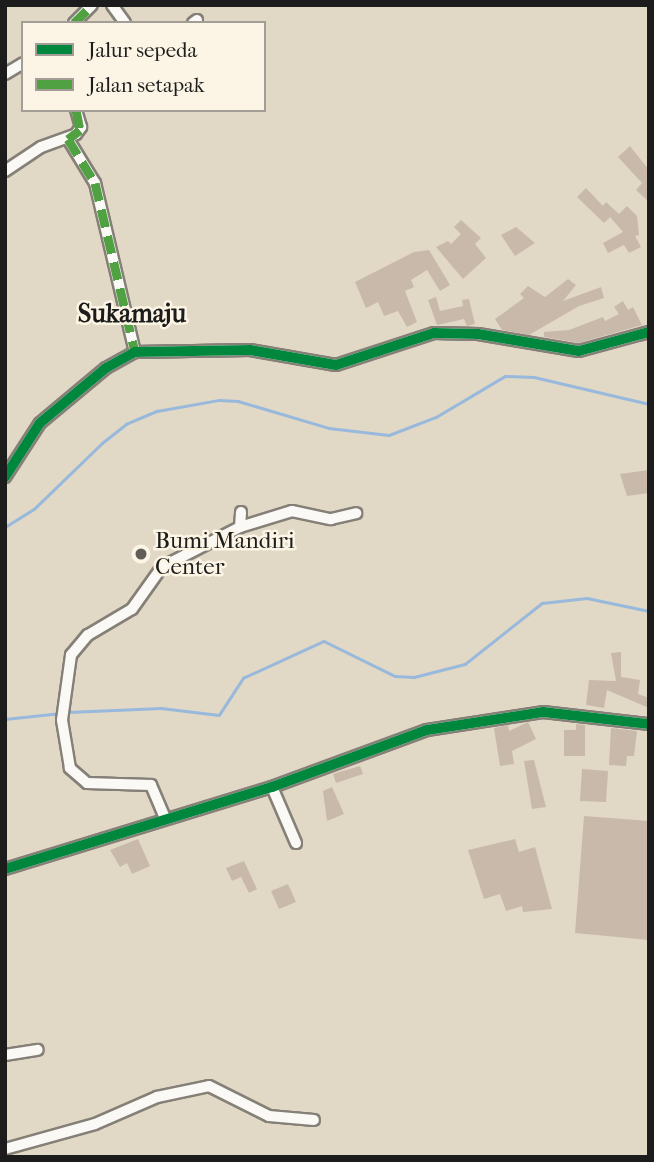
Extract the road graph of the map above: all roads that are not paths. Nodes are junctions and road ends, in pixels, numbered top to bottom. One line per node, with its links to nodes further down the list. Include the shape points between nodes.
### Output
1 (92, 5): 3 (street)
2 (112, 5): 4 (street)
3 (76, 21)
4 (124, 21)
5 (21, 64): 6 (street)
6 (5, 74)
7 (76, 112): 8 (street, via 80,130)
8 (68, 139): 9 (street, via 41,147); 11 (street, via 95,183)
9 (5, 171)
10 (649, 332): 11 (street, via 579,351 478,334 434,333 336,365 250,350)
11 (135, 352): 12 (street, via 106,368 40,422)
12 (5, 477)
13 (241, 512): 15 (street)
14 (356, 513): 15 (street, via 331,519 292,511)
15 (240, 527): 18 (street, via 162,567 132,609 80,642 71,655 62,720 64,751 80,781 152,785)
16 (649, 724): 17 (street, via 556,712 508,716 400,737)
17 (272, 787): 18 (street); 19 (street)
18 (165, 818): 20 (street)
19 (296, 843)
20 (5, 869)
21 (38, 1050): 22 (street)
22 (5, 1055)
23 (314, 1120): 24 (street, via 269,1116 209,1086 157,1097 95,1124)
24 (5, 1149)

